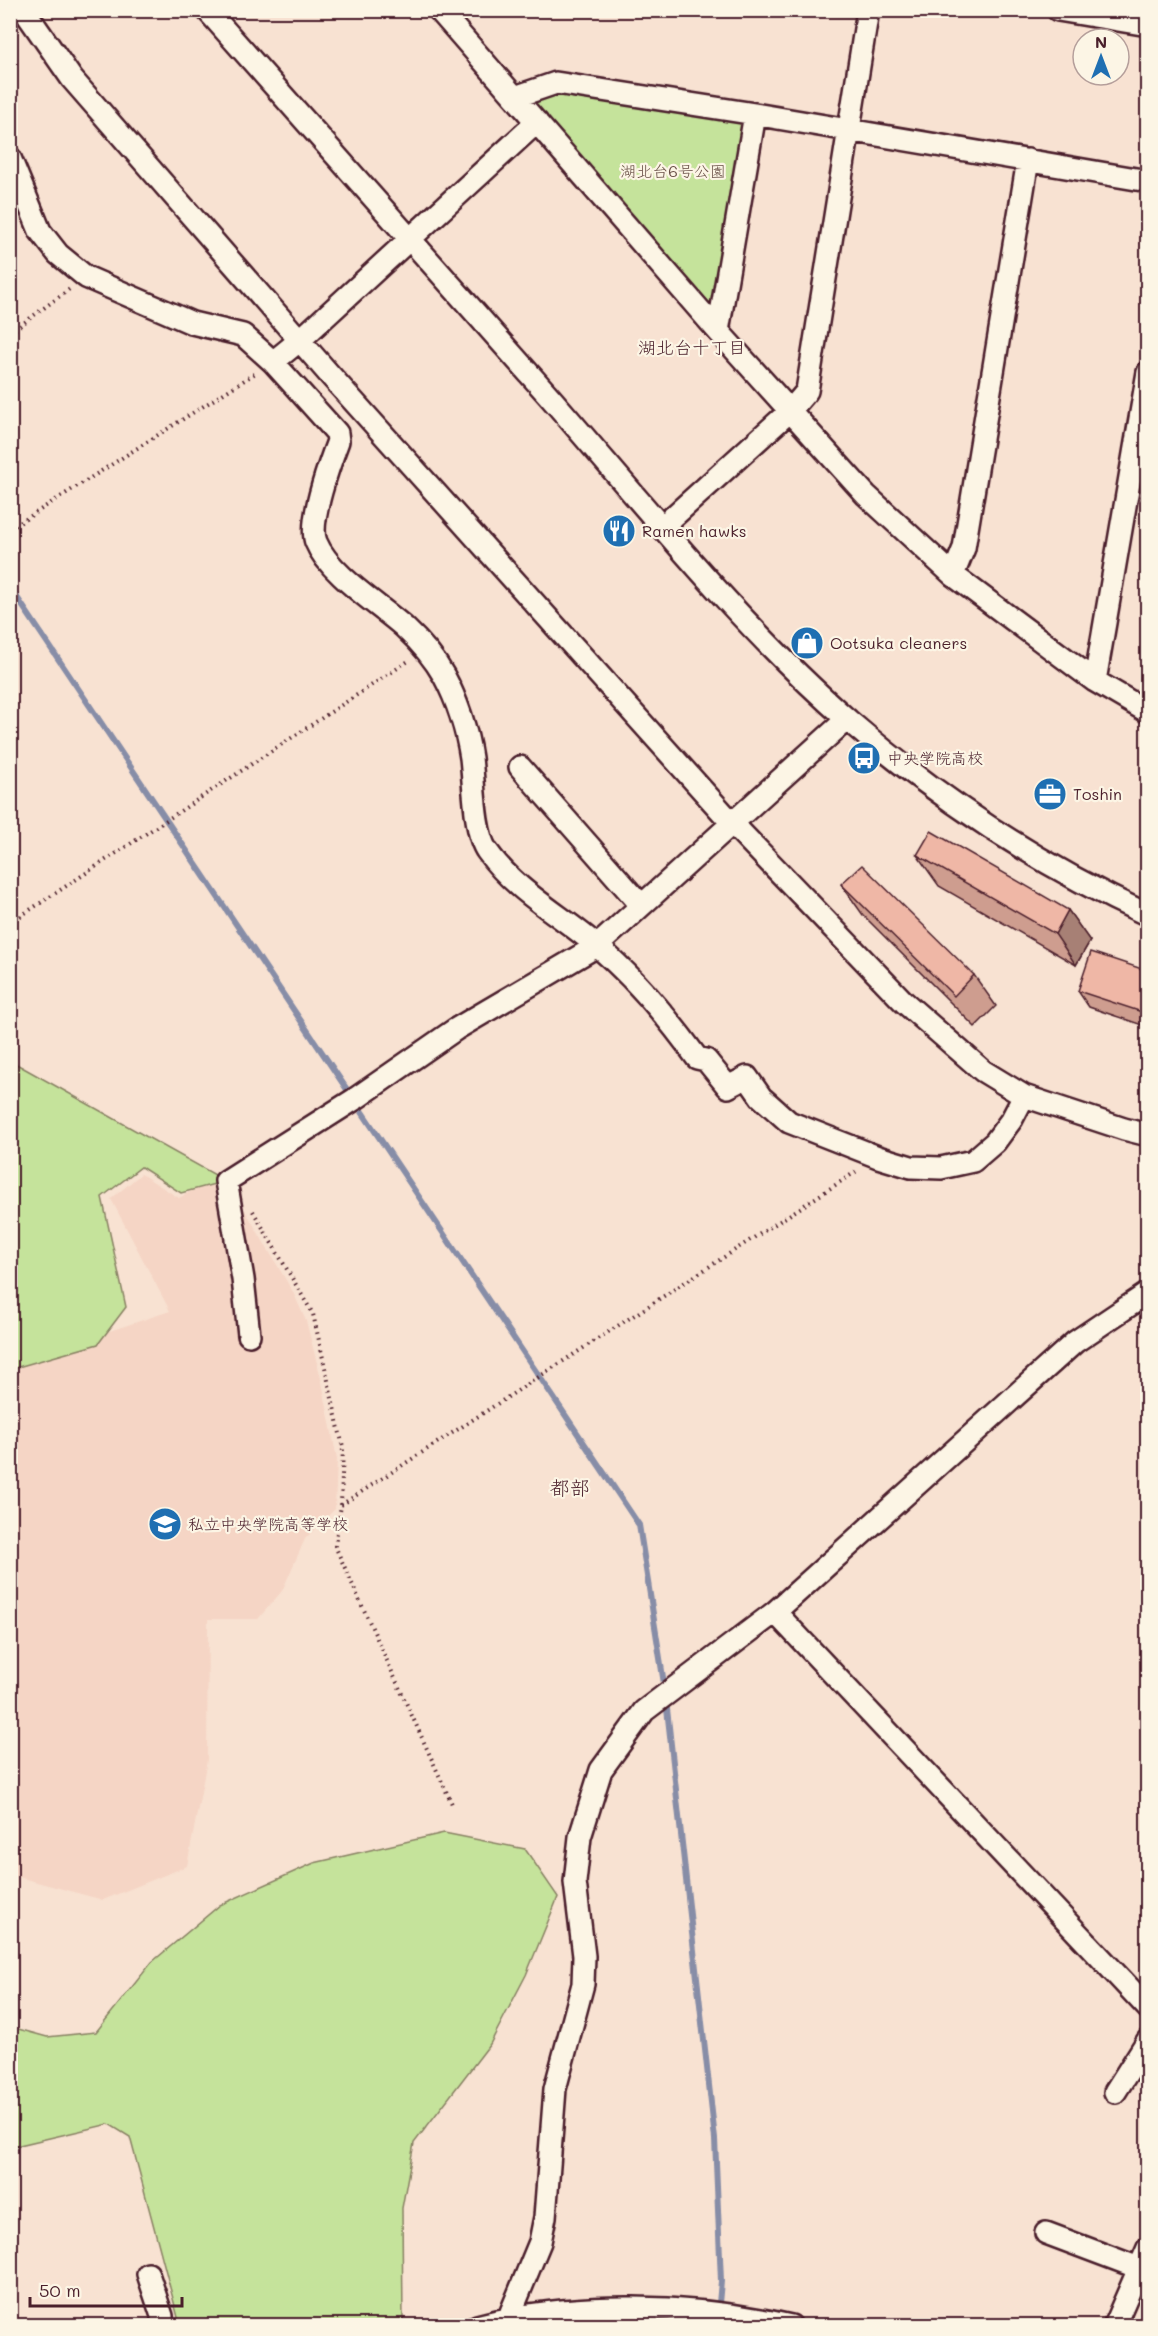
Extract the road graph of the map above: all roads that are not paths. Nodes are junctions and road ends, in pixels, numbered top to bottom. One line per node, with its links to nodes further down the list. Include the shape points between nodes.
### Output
1 (24, 10): 16 (street, via 72,79)
2 (207, 10): 14 (street)
3 (439, 10): 7 (street)
4 (868, 10): 10 (street)
5 (1058, 10): 6 (street)
6 (1148, 25)
7 (515, 97): 8 (street, via 556,83); 9 (street)
8 (755, 114): 10 (street); 15 (street)
9 (537, 122): 14 (street); 15 (street)
10 (849, 130): 12 (street); 19 (street, via 807,390)
11 (10, 158): 17 (street, via 40,231 58,254 86,277 192,323 243,335)
12 (1028, 160): 13 (street); 21 (street, via 964,548)
13 (1148, 181)
14 (410, 237): 16 (street); 20 (street)
15 (718, 331): 19 (street)
16 (300, 340): 17 (street); 26 (street)
17 (273, 362): 29 (street, via 337,433 338,441 319,501 315,541 333,568 404,628 426,650 444,677 461,716 471,754 479,830 486,849 528,893)
18 (1148, 372): 22 (street)
19 (790, 411): 20 (street); 21 (street, via 866,495)
20 (663, 526): 24 (street, via 752,627)
21 (953, 575): 22 (street)
22 (1095, 681): 23 (street)
23 (1148, 712)
24 (847, 719): 26 (street); 28 (street, via 908,770 982,822 1050,864)
25 (520, 767): 27 (street)
26 (731, 822): 27 (street); 30 (street, via 904,1002 983,1071)
27 (641, 905): 29 (street)
28 (1148, 915)
29 (597, 946): 30 (street, via 728,1088 747,1077 761,1097 789,1122 878,1157 911,1167 940,1168 973,1161 995,1142); 33 (street, via 456,1029 226,1181)
30 (1024, 1096): 31 (street)
31 (1148, 1135)
32 (1148, 1293): 34 (street, via 1075,1342)
33 (249, 1335)
34 (775, 1612): 35 (street); 42 (street, via 644,1711 601,1770 580,1837 575,1882 584,1956 583,1984 555,2089 545,2217 540,2242)
35 (1148, 2008)
36 (1148, 2040): 37 (street)
37 (1116, 2092)
38 (1046, 2233): 40 (street)
39 (1148, 2248): 40 (street)
40 (1143, 2272): 46 (street)
41 (148, 2274): 43 (street)
42 (505, 2321): 44 (street); 45 (street, via 594,2308 682,2311)
43 (162, 2325)
44 (477, 2325)
45 (791, 2325)
46 (1114, 2325)

